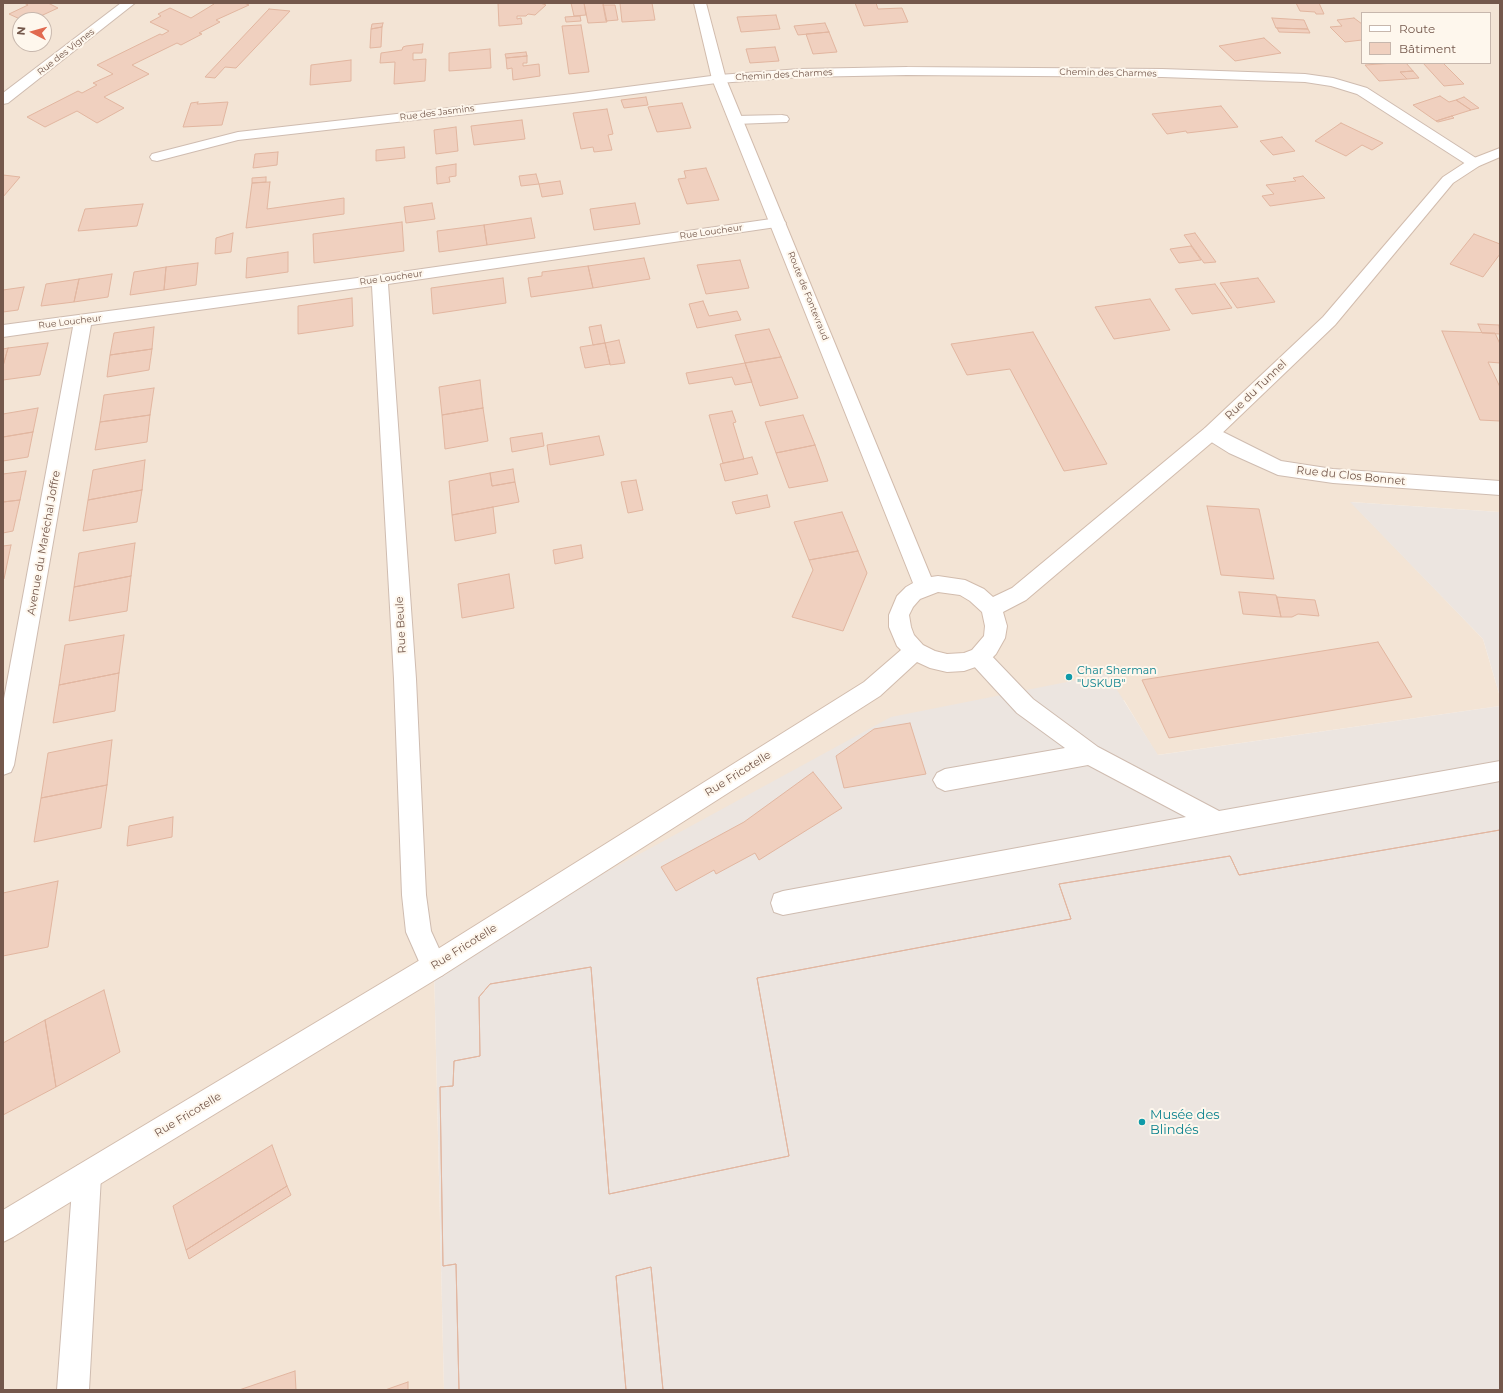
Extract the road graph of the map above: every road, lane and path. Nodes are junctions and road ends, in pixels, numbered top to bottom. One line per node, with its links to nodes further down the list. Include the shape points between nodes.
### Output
1 (129, 3): 4 (street, Rue des Vignes)
2 (700, 3): 3 (street, Route de Fontevraud)
3 (719, 79): 6 (street, Route de Fontevraud); 8 (street, Rue des Jasmins, via 238,136); 9 (street, Chemin des Charmes, via 800,73 907,71 1162,73 1305,78 1333,82 1362,91)
4 (3, 100)
5 (782, 119): 6 (street)
6 (736, 120): 10 (street, Route de Fontevraud)
7 (1500, 152): 9 (street, Rue du Tunnel)
8 (157, 157)
9 (1474, 163): 14 (street, Rue du Tunnel, via 1448,180 1330,321)
10 (778, 223): 11 (street, Rue Loucheur); 16 (street, Route de Fontevraud)
11 (380, 280): 12 (street, Rue Loucheur); 26 (street, Rue Beule, via 405,679 414,896 419,932)
12 (83, 320): 13 (street, Rue Loucheur); 21 (street, Avenue du Maréchal Joffre)
13 (3, 331)
14 (1211, 434): 15 (street, Rue du Clos Bonnet, via 1278,468 1333,476); 17 (street, Rue du Tunnel, via 1019,594)
15 (1500, 488)
16 (925, 587): 17 (street, via 938,584 965,588); 18 (street, via 913,593 904,602 900,614 900,627)
17 (991, 608): 19 (street, via 996,626 994,638)
18 (915, 651): 19 (street, via 930,659 947,663 964,662); 26 (street, Rue Fricotelle, via 872,689)
19 (979, 657): 20 (street, via 1025,706)
20 (1090, 754): 23 (street); 24 (street)
21 (3, 765)
22 (1500, 771): 24 (street)
23 (945, 780)
24 (1217, 822): 25 (street)
25 (783, 902)
26 (434, 966): 27 (street, Rue Fricotelle)
27 (87, 1176): 28 (street, Rue Fricotelle); 29 (street)
28 (3, 1226)
29 (73, 1390)

